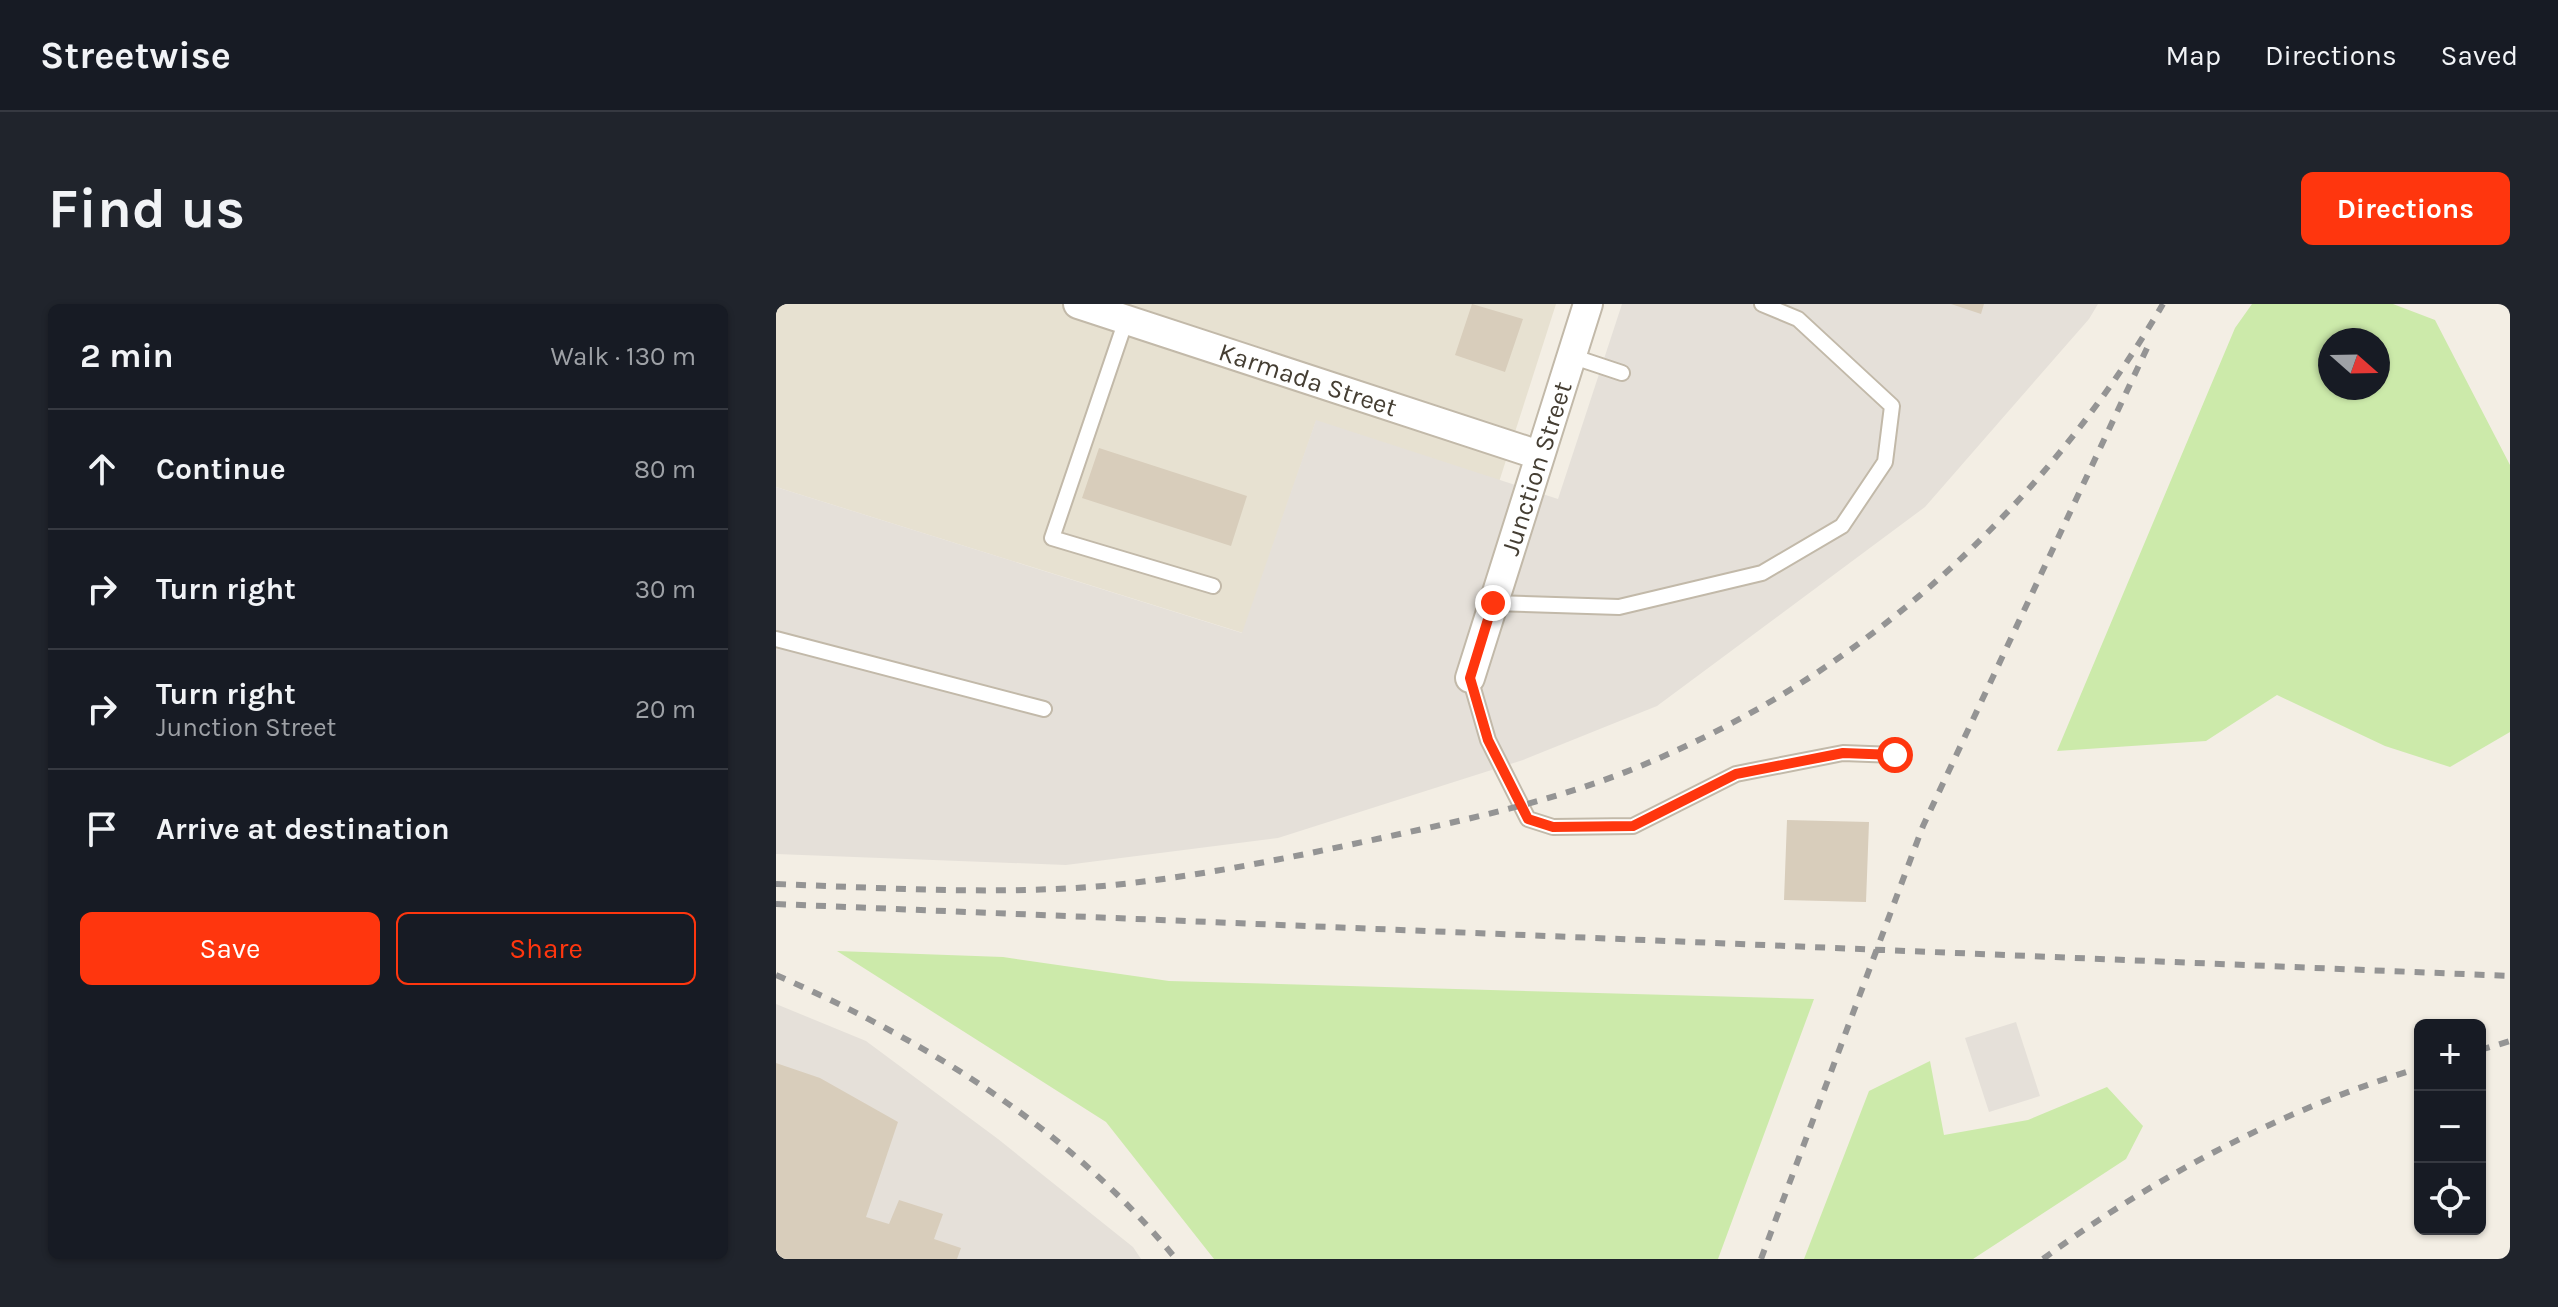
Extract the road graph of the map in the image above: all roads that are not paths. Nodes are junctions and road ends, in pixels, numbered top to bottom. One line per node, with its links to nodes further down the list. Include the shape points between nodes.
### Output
1 (1078, 304): 4 (street, Karmada Street)
2 (1588, 304): 5 (street, Junction Street)
3 (1762, 304): 9 (lane, via 1798,319 1892,406 1885,462 1842,526 1762,573 1619,607)
4 (1117, 313): 7 (street, Karmada Street); 8 (lane, via 1052,538)
5 (1571, 356): 6 (lane); 7 (street, Junction Street)
6 (1622, 373)
7 (1539, 455): 9 (street, Junction Street)
8 (1213, 586)
9 (1493, 603): 11 (street, Junction Street)
10 (776, 639): 12 (lane)
11 (1470, 678): 13 (lane, via 1488,740 1528,819 1553,827 1633,826 1736,774 1843,753)
12 (1044, 709)
13 (1895, 755)

